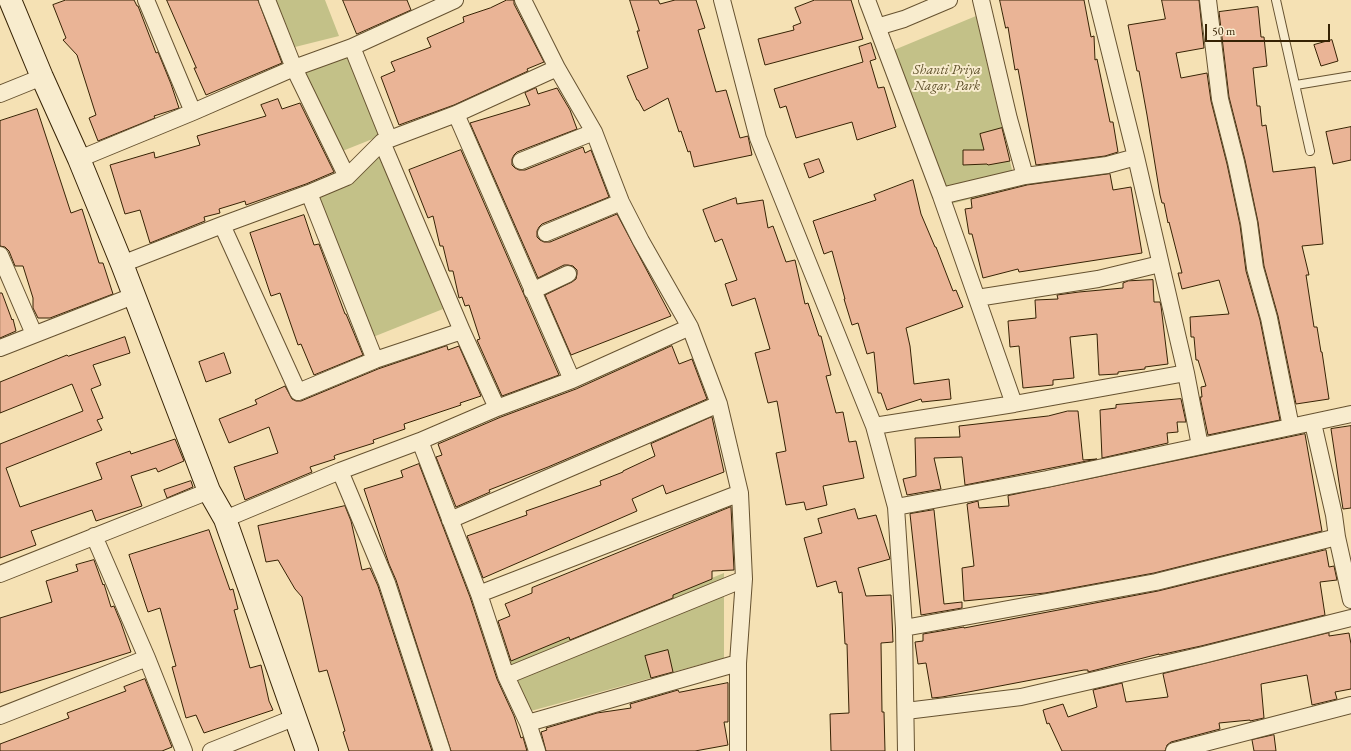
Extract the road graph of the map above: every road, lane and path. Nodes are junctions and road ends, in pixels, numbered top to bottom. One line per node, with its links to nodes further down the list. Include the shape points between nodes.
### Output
1 (10, 0): 18 (street)
2 (146, 0): 21 (street)
3 (267, 0): 15 (street)
4 (455, 0): 14 (street)
5 (523, 0): 16 (street)
6 (722, 0): 55 (street, via 758,138)
7 (867, 0): 13 (street)
8 (949, 0): 13 (street)
9 (981, 0): 29 (street)
10 (1097, 0): 26 (street)
11 (1208, 0): 56 (street, via 1220,99 1236,162 1249,223 1255,268 1269,318)
12 (1276, 0): 19 (lane)
13 (877, 27): 32 (street)
14 (352, 47): 15 (street); 24 (street)
15 (294, 68): 21 (street); 30 (street)
16 (556, 68): 22 (street); 23 (street)
17 (1351, 76): 19 (lane)
18 (42, 77): 20 (street); 27 (street)
19 (1296, 85): 25 (lane)
20 (0, 94)
21 (193, 112): 27 (street)
22 (456, 114): 24 (street); 40 (street)
23 (594, 132): 28 (street); 33 (street)
24 (385, 141): 30 (street); 44 (street)
25 (1310, 151)
26 (1136, 157): 29 (street, via 1096,167); 38 (street)
27 (79, 158): 37 (street)
28 (521, 161)
29 (1025, 176): 32 (street)
30 (347, 177): 31 (street)
31 (309, 194): 34 (street); 47 (street)
32 (941, 196): 42 (street)
33 (621, 202): 35 (street); 43 (street)
34 (222, 224): 37 (street); 47 (street, via 298,392)
35 (546, 233)
36 (0, 255): 45 (street)
37 (122, 264): 41 (street)
38 (1160, 264): 42 (street, via 1098,279); 48 (street)
39 (568, 274): 40 (street)
40 (532, 291): 49 (street)
41 (134, 296): 45 (street); 60 (street)
42 (977, 298): 51 (street)
43 (690, 327): 49 (street); 50 (street)
44 (462, 331): 47 (street); 52 (street)
45 (34, 334): 46 (street)
46 (0, 348)
47 (375, 360)
48 (1186, 374): 51 (street); 58 (street)
49 (572, 380): 52 (street)
50 (719, 404): 61 (street); 64 (street)
51 (1014, 404): 55 (street)
52 (496, 408): 57 (street)
53 (1351, 414): 54 (street)
54 (1313, 423): 56 (street); 66 (street)
55 (874, 426): 62 (street)
56 (1291, 427): 58 (street)
57 (420, 441): 59 (street); 64 (street)
58 (1200, 446): 62 (street, via 1047,479)
59 (340, 471): 63 (street); 84 (street, via 387,583)
60 (209, 491): 63 (street); 65 (street)
61 (740, 493): 68 (street); 69 (street)
62 (896, 507): 72 (street)
63 (225, 519): 79 (street)
64 (450, 520): 69 (street)
65 (94, 536): 67 (street); 73 (street)
66 (1337, 537): 70 (street); 72 (street, via 1156,582)
67 (0, 574)
68 (744, 579): 74 (street); 75 (street)
69 (479, 594): 75 (street)
70 (1351, 600)
71 (1351, 618): 77 (street, via 1021,697)
72 (904, 628): 77 (street)
73 (148, 658): 78 (street); 81 (street)
74 (738, 663): 80 (street); 86 (street)
75 (506, 676): 80 (street)
76 (1351, 705): 88 (street)
77 (906, 711): 87 (street)
78 (0, 716)
79 (296, 716): 82 (street); 83 (street)
80 (528, 723): 85 (street)
81 (184, 751)
82 (211, 751)
83 (308, 751)
84 (442, 751)
85 (537, 751)
86 (738, 751)
87 (906, 751)
88 (1174, 751)

